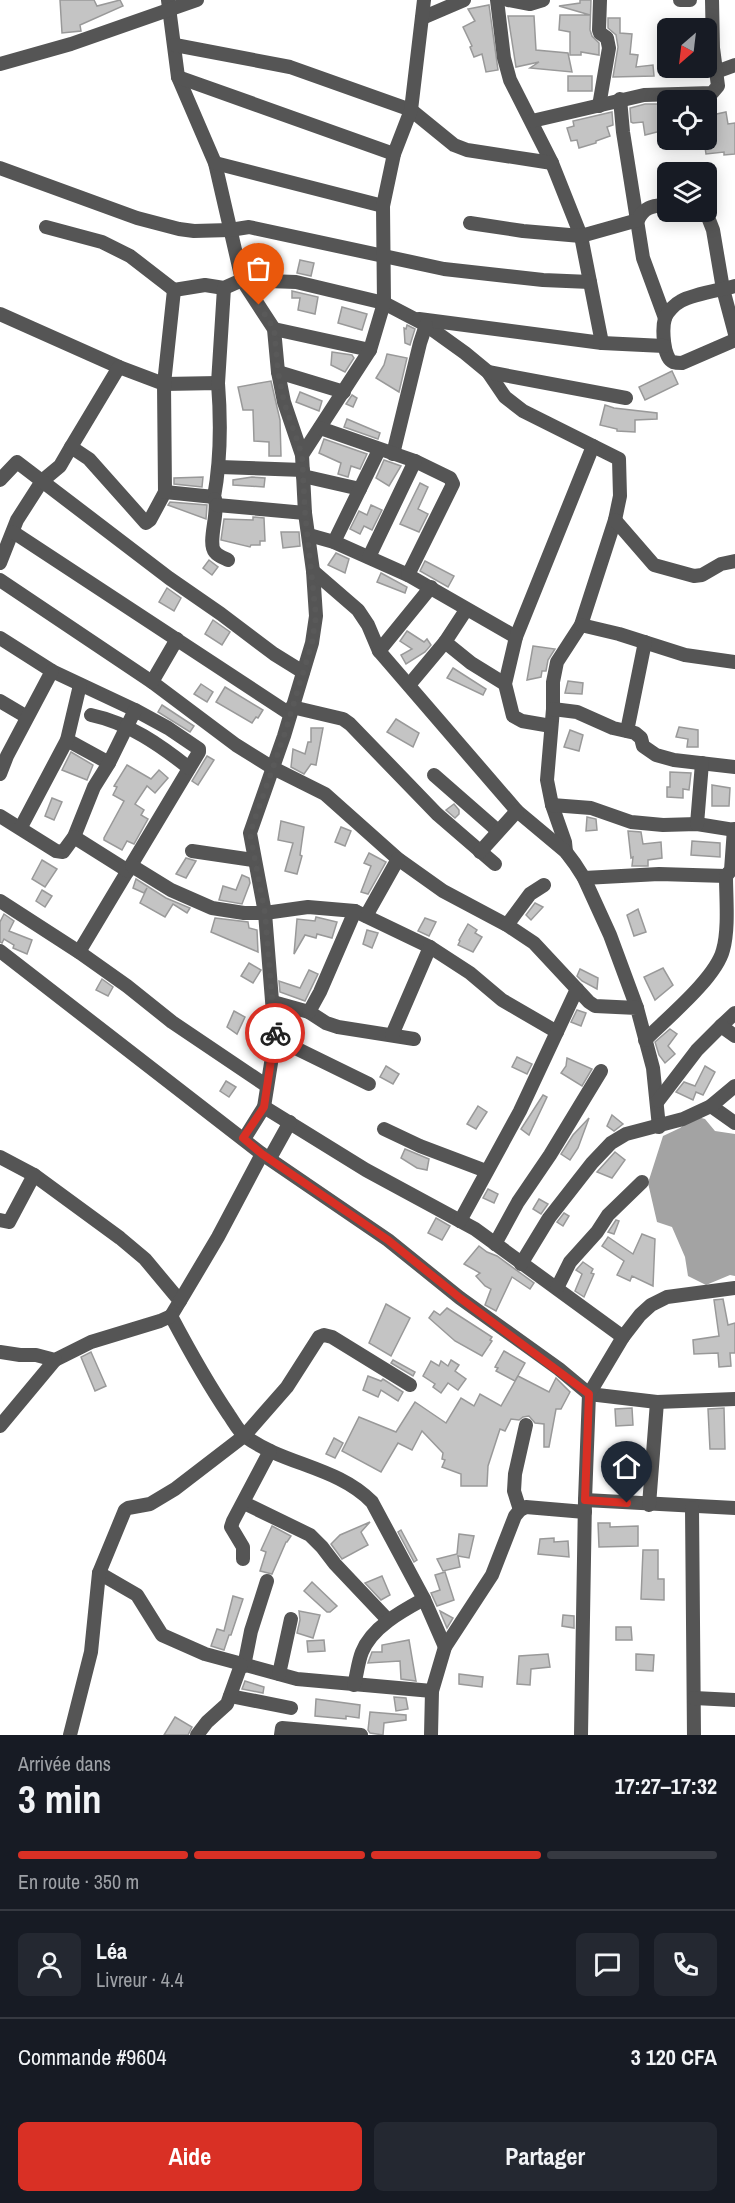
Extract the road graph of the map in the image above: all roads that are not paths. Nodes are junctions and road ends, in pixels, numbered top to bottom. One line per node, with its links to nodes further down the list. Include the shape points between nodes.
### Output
1 (197, 0): 11 (street)
2 (424, 0): 12 (street)
3 (464, 0): 12 (street)
4 (497, 0): 23 (street, via 510,80)
5 (508, 0): 6 (street, via 530,4)
6 (543, 0)
7 (600, 0): 21 (street, via 598,30 607,38 609,48)
8 (680, 0): 9 (street)
9 (690, 0)
10 (712, 0): 13 (street)
11 (169, 5): 14 (street); 15 (street, via 71,44)
12 (422, 18): 22 (street)
13 (712, 18)
14 (175, 45): 18 (street); 22 (street, via 291,67)
15 (0, 64)
16 (735, 65): 17 (street)
17 (717, 72)
18 (178, 77): 24 (street); 25 (street)
19 (717, 78): 20 (street, via 718,86 712,93)
20 (621, 99): 21 (street); 30 (street)
21 (599, 106): 23 (street)
22 (411, 110): 24 (street); 26 (street, via 454,145 467,150)
23 (532, 121): 26 (street)
24 (394, 154): 28 (street)
25 (215, 163): 28 (street); 34 (street)
26 (552, 163): 35 (street)
27 (0, 168): 34 (street, via 137,218 194,231)
28 (383, 206): 36 (street)
29 (657, 206): 30 (street, via 641,212)
30 (638, 220): 35 (street); 45 (street, via 643,258)
31 (470, 222): 35 (street)
32 (710, 222): 39 (street)
33 (46, 227): 41 (street, via 102,242 130,256)
34 (230, 230): 36 (street, via 264,229); 37 (street)
35 (581, 236): 38 (street)
36 (384, 257): 38 (street, via 484,275); 42 (street)
37 (242, 280): 40 (street); 42 (street, via 296,282); 47 (street)
38 (590, 282): 50 (street)
39 (729, 287): 45 (street, via 681,301); 48 (street)
40 (224, 288): 41 (street, via 205,285); 56 (street)
41 (174, 290): 57 (street)
42 (384, 303): 44 (street); 52 (street)
43 (0, 314): 53 (street)
44 (412, 318): 46 (street); 50 (street)
45 (665, 318): 51 (street)
46 (426, 325): 55 (street); 63 (street)
47 (274, 329): 52 (street); 54 (street)
48 (735, 334)
49 (735, 340): 51 (street, via 682,363 671,362)
50 (602, 343): 51 (street)
51 (664, 346)
52 (370, 350): 58 (street)
53 (120, 367): 57 (street); 62 (street)
54 (278, 372): 58 (street); 64 (street)
55 (488, 372): 59 (street); 61 (street, via 505,397 523,411)
56 (218, 383): 57 (street); 66 (street)
57 (164, 384): 71 (street)
58 (344, 392): 60 (street)
59 (626, 398)
60 (320, 428): 63 (street); 64 (street)
61 (593, 446): 74 (street, via 619,459 620,496); 88 (street)
62 (71, 447): 69 (street, via 60,466); 71 (street, via 90,459 146,523)
63 (386, 452): 65 (street); 70 (street)
64 (302, 455): 67 (street)
65 (415, 461): 78 (street); 83 (street, via 450,478 453,484)
66 (219, 467): 67 (street); 72 (street)
67 (303, 473): 70 (street); 73 (street)
68 (0, 480): 69 (street, via 17,462)
69 (42, 481): 75 (street); 96 (street, via 169,578)
70 (360, 489): 77 (street)
71 (165, 492): 72 (street)
72 (216, 501): 73 (street); 79 (street, via 212,546 216,554)
73 (305, 513): 76 (street)
74 (615, 520): 80 (street, via 654,565 694,576); 87 (street)
75 (13, 532): 81 (street); 90 (street)
76 (309, 535): 77 (street); 82 (street)
77 (334, 542): 78 (street)
78 (369, 557): 83 (street)
79 (228, 560)
80 (735, 561)
81 (0, 563)
82 (313, 571): 93 (street, via 358,610); 96 (street, via 316,616)
83 (408, 576): 85 (street)
84 (0, 580): 97 (street)
85 (430, 587): 86 (street); 93 (street)
86 (466, 610): 88 (street); 91 (street)
87 (581, 625): 92 (street); 102 (street, via 557,662)
88 (516, 637): 98 (street)
89 (0, 638): 95 (street)
90 (177, 639): 97 (street); 104 (street)
91 (445, 642): 98 (street); 100 (street)
92 (645, 642): 94 (street, via 685,655); 109 (street)
93 (379, 651): 100 (street)
94 (735, 662)
95 (52, 671): 99 (street); 106 (street)
96 (303, 672): 104 (street)
97 (152, 682): 116 (street)
98 (505, 684): 107 (street, via 513,716 522,722)
99 (80, 685): 103 (street); 110 (street)
100 (409, 685): 120 (street)
101 (0, 701): 106 (street)
102 (553, 709): 107 (street); 109 (street, via 577,712)
103 (135, 710): 108 (street); 115 (street, via 197,746 199,752)
104 (291, 710): 116 (street); 128 (street, via 343,719 350,724 437,814)
105 (91, 715): 108 (street)
106 (27, 717): 111 (street)
107 (551, 726): 119 (street, via 547,780)
108 (128, 727): 112 (street); 115 (street)
109 (627, 731): 113 (street, via 638,735 643,746 656,755)
110 (68, 740): 112 (street); 123 (street)
111 (3, 755): 117 (street)
112 (109, 763): 126 (street, via 94,787)
113 (702, 763): 114 (street); 122 (street)
114 (735, 767)
115 (189, 768): 133 (street)
116 (273, 768): 130 (street, via 325,794); 131 (street, via 250,833)
117 (0, 774)
118 (434, 775): 125 (street)
119 (552, 805): 122 (street, via 591,808 631,822); 129 (street)
120 (517, 811): 125 (street); 129 (street)
121 (0, 816): 123 (street)
122 (697, 824): 124 (street)
123 (21, 827): 126 (street, via 60,853)
124 (735, 830): 134 (street, via 731,870)
125 (498, 831): 128 (street)
126 (74, 837): 133 (street)
127 (192, 851): 131 (street)
128 (480, 852): 132 (street)
129 (566, 852): 135 (street)
130 (398, 859): 139 (street); 140 (street, via 443,891)
131 (253, 860): 138 (street)
132 (495, 864)
133 (130, 868): 138 (street, via 204,906); 143 (street)
134 (726, 876): 135 (street); 155 (street, via 724,949 719,961 710,975)
135 (584, 878): 146 (street)
136 (544, 885): 140 (street, via 530,894)
137 (0, 901): 143 (street)
138 (265, 913): 139 (street, via 308,907); 145 (street)
139 (361, 914): 141 (street); 147 (street)
140 (507, 925): 144 (street, via 534,943)
141 (430, 947): 150 (street, via 502,1000); 151 (street)
142 (0, 951): 167 (street)
143 (79, 952): 158 (street)
144 (578, 989): 146 (street, via 595,1006); 150 (street)
145 (273, 1002): 147 (street); 153 (street)
146 (637, 1008): 155 (street)
147 (309, 1012): 151 (street, via 338,1027)
148 (735, 1013): 149 (street)
149 (721, 1026): 152 (street); 160 (street)
150 (557, 1032): 170 (street)
151 (392, 1035): 154 (street)
152 (735, 1036)
153 (275, 1038): 157 (street); 158 (street)
154 (414, 1039)
155 (645, 1040): 160 (street)
156 (602, 1071): 175 (street)
157 (369, 1084)
158 (267, 1086): 162 (street)
159 (735, 1086): 161 (street)
160 (658, 1101): 165 (street)
161 (711, 1106): 164 (street); 165 (street)
162 (264, 1107): 163 (street); 167 (street)
163 (290, 1122): 169 (street); 174 (street, via 366,1170)
164 (735, 1123)
165 (659, 1127): 176 (street, via 626,1134 611,1143 549,1218)
166 (384, 1129): 170 (street)
167 (243, 1138): 169 (street)
168 (0, 1156): 171 (street)
169 (266, 1156): 179 (street); 185 (street, via 388,1240)
170 (486, 1172): 174 (street)
171 (34, 1175): 173 (street, via 9,1222); 179 (street, via 134,1249)
172 (642, 1182): 177 (street, via 608,1215 570,1262)
173 (0, 1220)
174 (460, 1221): 175 (street)
175 (495, 1244): 176 (street)
176 (521, 1264): 177 (street)
177 (557, 1288): 181 (street)
178 (735, 1288): 181 (street, via 658,1300)
179 (180, 1301): 180 (street)
180 (171, 1316): 183 (street, via 91,1342); 190 (street)
181 (623, 1337): 185 (street)
182 (0, 1352): 183 (street)
183 (55, 1360): 189 (street)
184 (410, 1385): 190 (street, via 324,1335 287,1387)
185 (589, 1394): 187 (street); 194 (street)
186 (735, 1399): 187 (street)
187 (657, 1402): 193 (street)
188 (526, 1425): 197 (street, via 515,1474 514,1491)
189 (0, 1426)
190 (244, 1436): 191 (street); 199 (street, via 175,1489 150,1504 125,1510)
191 (270, 1451): 192 (street); 201 (street, via 342,1480 363,1493 372,1502)
192 (244, 1503): 198 (street, via 231,1527 243,1546); 203 (street, via 310,1535)
193 (649, 1505): 194 (street); 195 (street)
194 (585, 1506): 197 (street); 218 (street)
195 (693, 1508): 196 (street); 210 (street)
196 (735, 1508)
197 (520, 1510): 204 (street, via 492,1575)
198 (243, 1559)
199 (99, 1573): 205 (street, via 137,1595 162,1635); 213 (street, via 91,1652)
200 (267, 1581): 205 (street)
201 (424, 1599): 203 (street); 204 (street)
202 (291, 1619): 206 (street)
203 (387, 1620): 207 (street, via 365,1645)
204 (445, 1647): 208 (street)
205 (243, 1665): 206 (street); 209 (street)
206 (279, 1674): 207 (street)
207 (354, 1685): 208 (street)
208 (432, 1691): 217 (street)
209 (230, 1696): 212 (street); 214 (street)
210 (694, 1698): 211 (street); 219 (street)
211 (735, 1700)
212 (291, 1708)
213 (70, 1735)
214 (197, 1735)
215 (281, 1735): 216 (street, via 282,1728)
216 (361, 1735)
217 (431, 1735)
218 (582, 1735)
219 (694, 1735)

